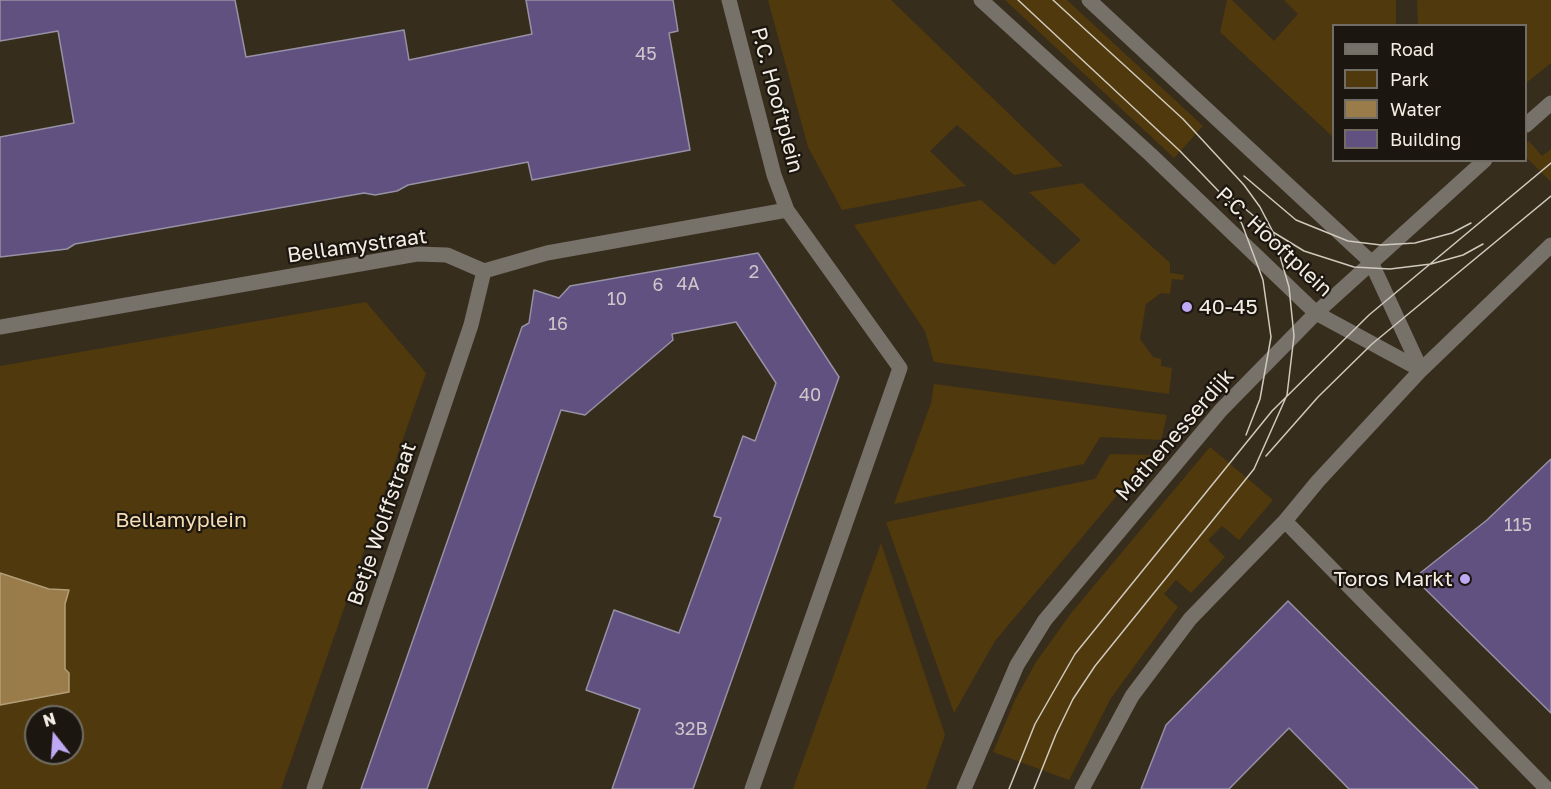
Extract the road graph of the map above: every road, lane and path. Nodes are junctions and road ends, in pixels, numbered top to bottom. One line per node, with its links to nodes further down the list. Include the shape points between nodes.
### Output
1 (729, 0): 7 (street, P.C. Hooftplein, via 774,175)
2 (981, 0): 11 (street, P.C. Hooftplein)
3 (1089, 0): 9 (street)
4 (1551, 103): 5 (street)
5 (1527, 124)
6 (1483, 162): 9 (street, Mathenesserdijk)
7 (788, 210): 10 (street, via 547,253); 16 (street, via 900,368)
8 (1551, 245): 13 (street)
9 (1371, 262): 11 (street, Mathenesserdijk); 13 (street)
10 (484, 271): 12 (street, Bellamystraat, via 447,255 417,254); 15 (street, Betje Wolffstraat, via 471,325)
11 (1316, 313): 13 (street, P.C. Hooftplein); 17 (street, Mathenesserdijk, via 1221,410 1045,620 1017,665)
12 (0, 327)
13 (1421, 370): 14 (street)
14 (1285, 521): 18 (street, via 1167,648 1114,725); 19 (street)
15 (314, 789)
16 (752, 789)
17 (964, 789)
18 (1082, 789)
19 (1547, 789)

